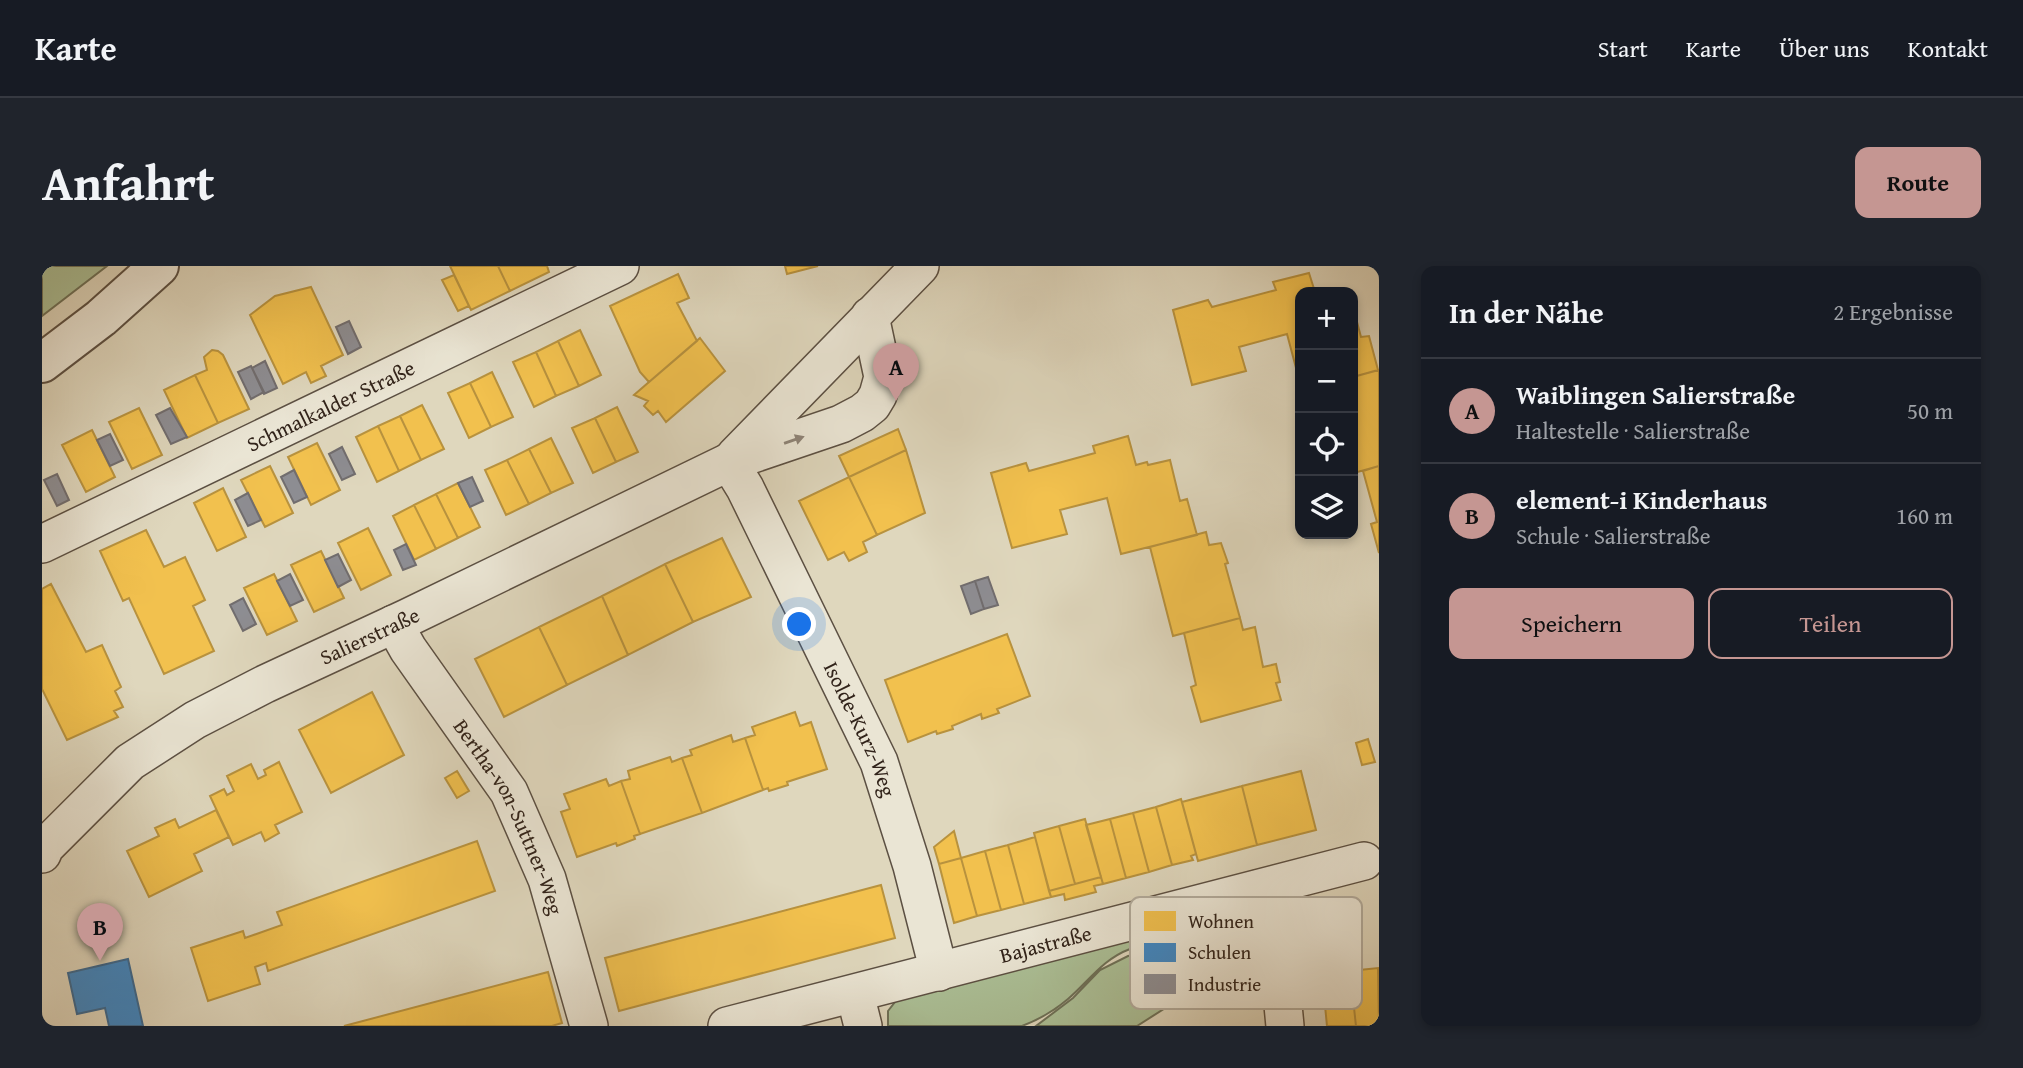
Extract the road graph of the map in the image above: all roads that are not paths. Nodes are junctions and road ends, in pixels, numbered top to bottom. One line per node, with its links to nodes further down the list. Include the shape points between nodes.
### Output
1 (159, 266): 5 (street, via 102,318)
2 (620, 266): 7 (street, Schmalkalder Straße)
3 (920, 266): 4 (street, Salierstraße)
4 (870, 316): 6 (street, Salierstraße); 6 (street, Salierstraße, one-way to 4, via 841,424 872,405 883,377)
5 (42, 363)
6 (729, 462): 8 (street, Salierstraße); 15 (street, Isolde-Kurz-Weg, via 879,762)
7 (42, 544)
8 (394, 624): 9 (street, Salierstraße, via 195,720 130,762); 17 (street, Bertha-von-Suttner-Weg, via 509,793 547,879)
9 (43, 848)
10 (1373, 872): 11 (street, Bajastraße)
11 (1258, 889): 12 (street, Bajastraße); 13 (street)
12 (1227, 897)
13 (1260, 897)
14 (1130, 922): 15 (street, Bajastraße)
15 (939, 972): 16 (street, Bajastraße)
16 (859, 1010): 18 (street, Bajastraße)
17 (589, 1026)
18 (727, 1026)

